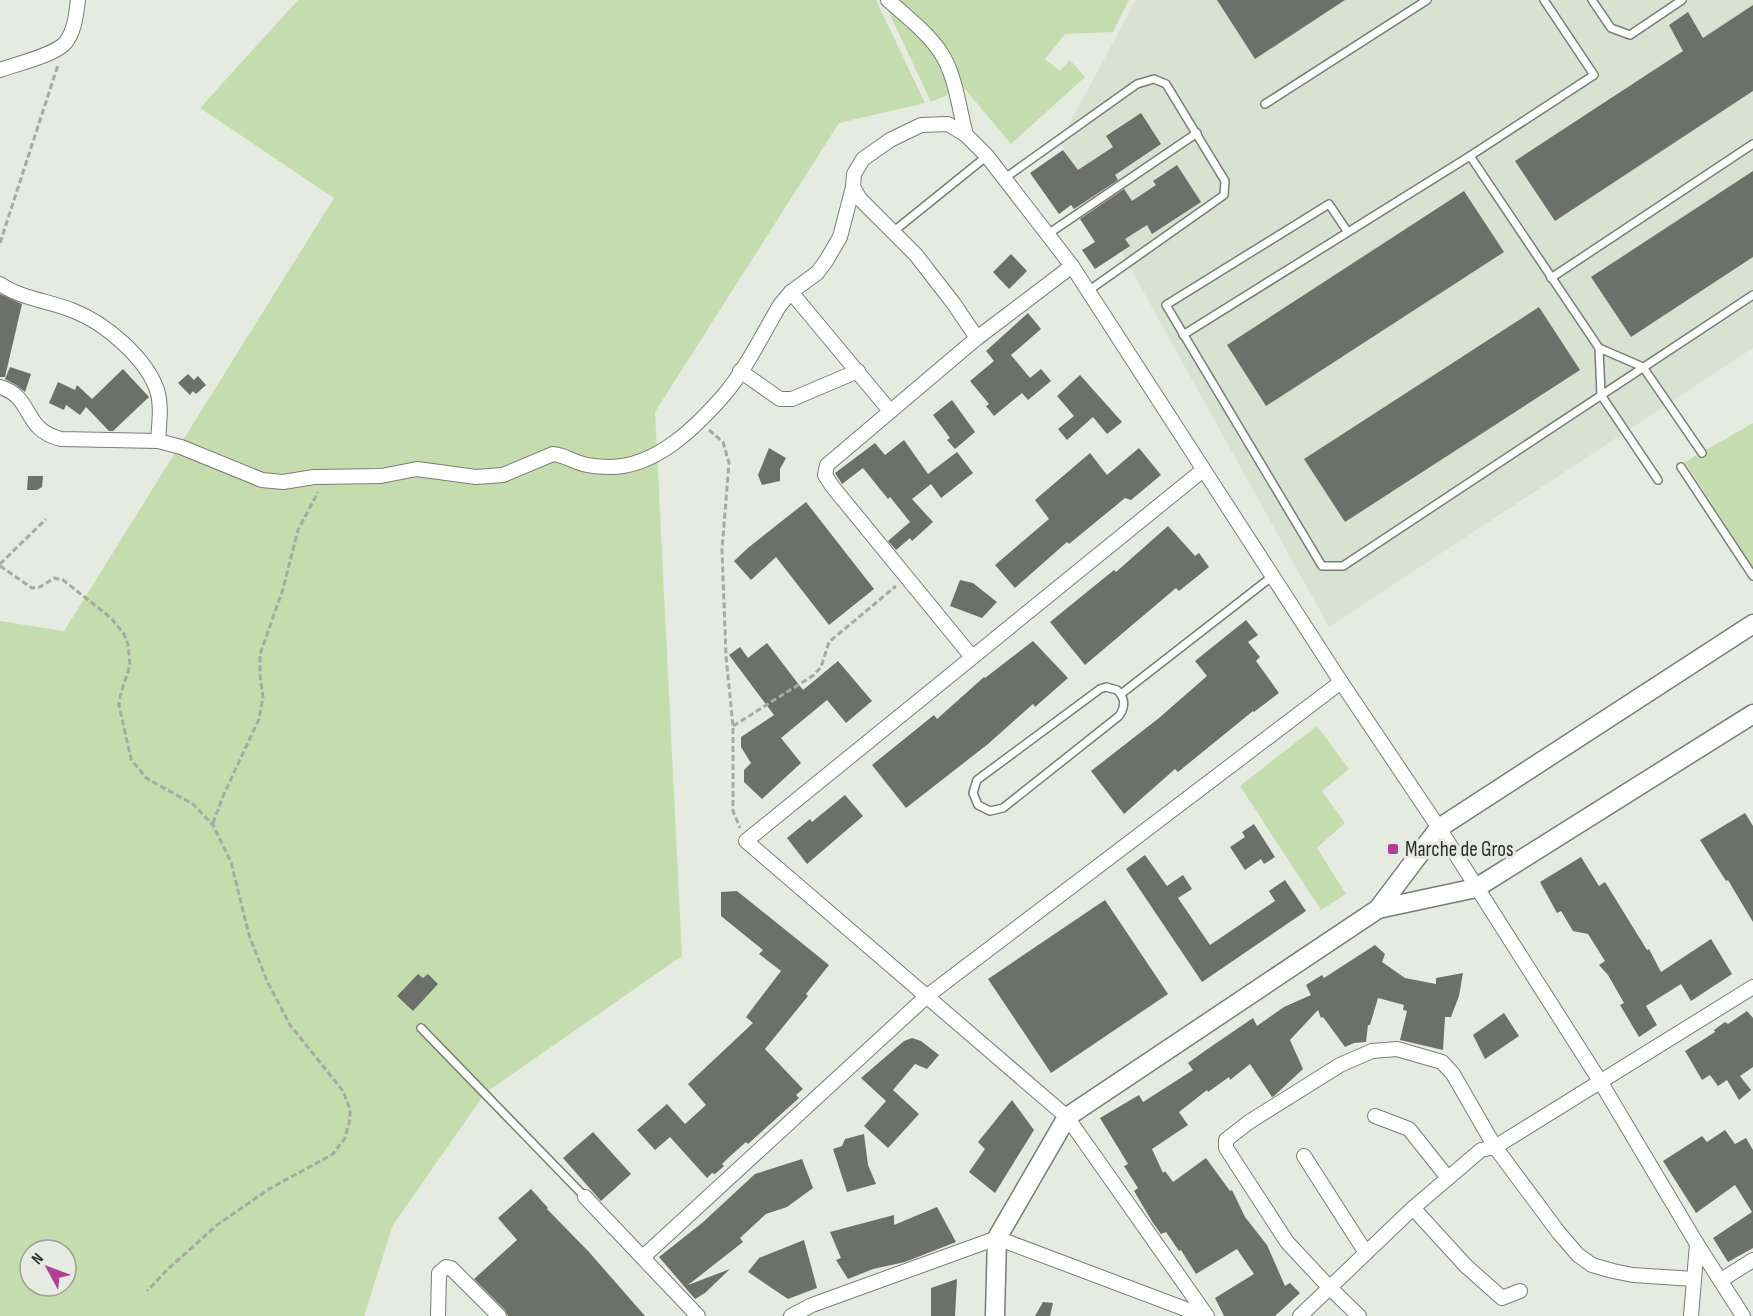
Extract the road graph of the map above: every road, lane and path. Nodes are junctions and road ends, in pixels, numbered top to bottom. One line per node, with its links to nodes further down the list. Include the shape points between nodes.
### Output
1 (78, 0): 7 (street)
2 (888, 0): 11 (street, via 941,53 950,72)
3 (1427, 0): 9 (lane)
4 (1544, 0): 14 (lane, via 1594,75)
5 (1592, 0): 6 (lane, via 1611,28 1630,35)
6 (1682, 0)
7 (65, 44): 8 (street); 20 (path)
8 (0, 70)
9 (1265, 104)
10 (1197, 133): 15 (lane, via 1166,84 1154,79 1137,84); 19 (lane); 24 (lane, via 1225,181 1224,195)
11 (966, 135): 13 (street); 16 (street, via 948,124 921,125 863,159 854,174)
12 (1753, 144): 22 (lane)
13 (987, 156): 15 (street); 17 (lane)
14 (1470, 156): 18 (lane); 22 (lane)
15 (1005, 178): 19 (street)
16 (853, 186): 17 (street, via 860,199); 25 (street, via 840,237 826,261 817,273)
17 (894, 231): 28 (street)
18 (1347, 231): 27 (lane); 27 (lane, via 1329,204 1176,299 1166,306)
19 (1048, 234): 21 (street)
20 (0, 243)
21 (1072, 266): 24 (street); 28 (street)
22 (1551, 278): 29 (lane)
23 (0, 284): 37 (street, via 74,311 116,337 144,366 157,391)
24 (1088, 291): 40 (street)
25 (791, 292): 31 (street); 32 (street)
26 (1753, 295): 30 (lane)
27 (1183, 335): 34 (lane, via 1322,566 1343,566)
28 (977, 338): 35 (street)
29 (1599, 348): 30 (lane); 34 (lane)
30 (1643, 368): 34 (lane); 38 (lane)
31 (740, 371): 32 (street, via 780,399 792,399); 36 (street)
32 (858, 371): 35 (street)
33 (0, 387): 37 (street, via 15,394 34,424 53,438)
34 (1600, 395): 42 (lane)
35 (890, 411): 47 (street, via 826,465 825,475)
36 (697, 422): 41 (street, via 679,440 629,465 584,465 553,454 503,475 476,477 417,469 381,476); 53 (path, via 723,442 729,463 722,550)
37 (158, 441): 41 (street, via 262,480 283,482)
38 (1701, 453)
39 (1681, 466): 46 (lane)
40 (1203, 470): 45 (street); 49 (street)
41 (331, 476): 54 (path, via 314,497 298,530 260,654 262,709)
42 (1658, 480)
43 (46, 519): 44 (path)
44 (0, 565): 54 (path, via 32,588 54,578 63,580 118,625 130,654 119,705 131,759 146,778 193,804)
45 (1274, 575): 50 (street); 51 (lane)
46 (1753, 576)
47 (906, 577): 49 (street); 53 (path, via 829,642 821,667 814,675)
48 (1753, 624): 55 (street)
49 (972, 657): 56 (street)
50 (1341, 681): 55 (street); 60 (street)
51 (1121, 694): 51 (lane, via 1112,687 1100,688 977,780 973,793 978,805 990,811 1003,808 1119,716 1125,705)
52 (1753, 714): 57 (street)
53 (733, 726): 56 (path, via 733,811)
54 (213, 825): 78 (path, via 231,862 249,935 267,981 290,1025 343,1090 350,1119 345,1138 333,1154 269,1189 217,1225)
55 (1438, 828): 57 (street); 58 (street)
56 (746, 841): 60 (street)
57 (1476, 888): 58 (street); 62 (street)
58 (1378, 909): 64 (street)
59 (1753, 987): 62 (street)
60 (927, 996): 64 (street); 73 (street)
61 (421, 1028): 68 (lane)
62 (1600, 1081): 65 (street); 71 (street)
63 (1375, 1116): 67 (street, via 1409,1129)
64 (1067, 1117): 70 (street); 86 (street)
65 (1495, 1147): 67 (street, via 1481,1150); 75 (street, via 1578,1255 1613,1271); 77 (street, via 1442,1062 1397,1049 1371,1051 1340,1065 1234,1133 1226,1140 1226,1148 1287,1242)
66 (1304, 1156): 72 (street)
67 (1448, 1178): 69 (street)
68 (585, 1197): 73 (street)
69 (1413, 1208): 72 (street); 79 (street, via 1466,1266 1502,1298)
70 (997, 1238): 84 (street); 85 (street); 86 (street)
71 (1697, 1244): 75 (street); 76 (street)
72 (1366, 1253): 77 (street)
73 (643, 1257): 83 (street)
74 (1753, 1260): 76 (street)
75 (1694, 1279): 89 (street)
76 (1721, 1280): 90 (street)
77 (1329, 1287): 87 (street); 88 (street)
78 (147, 1291)
79 (1520, 1291)
80 (438, 1316): 82 (street, via 439,1273 447,1267)
81 (492, 1316): 82 (street)
82 (498, 1316)
83 (698, 1316)
84 (791, 1316)
85 (995, 1316)
86 (1205, 1316)
87 (1300, 1316)
88 (1359, 1316)
89 (1691, 1316)
90 (1743, 1316)

